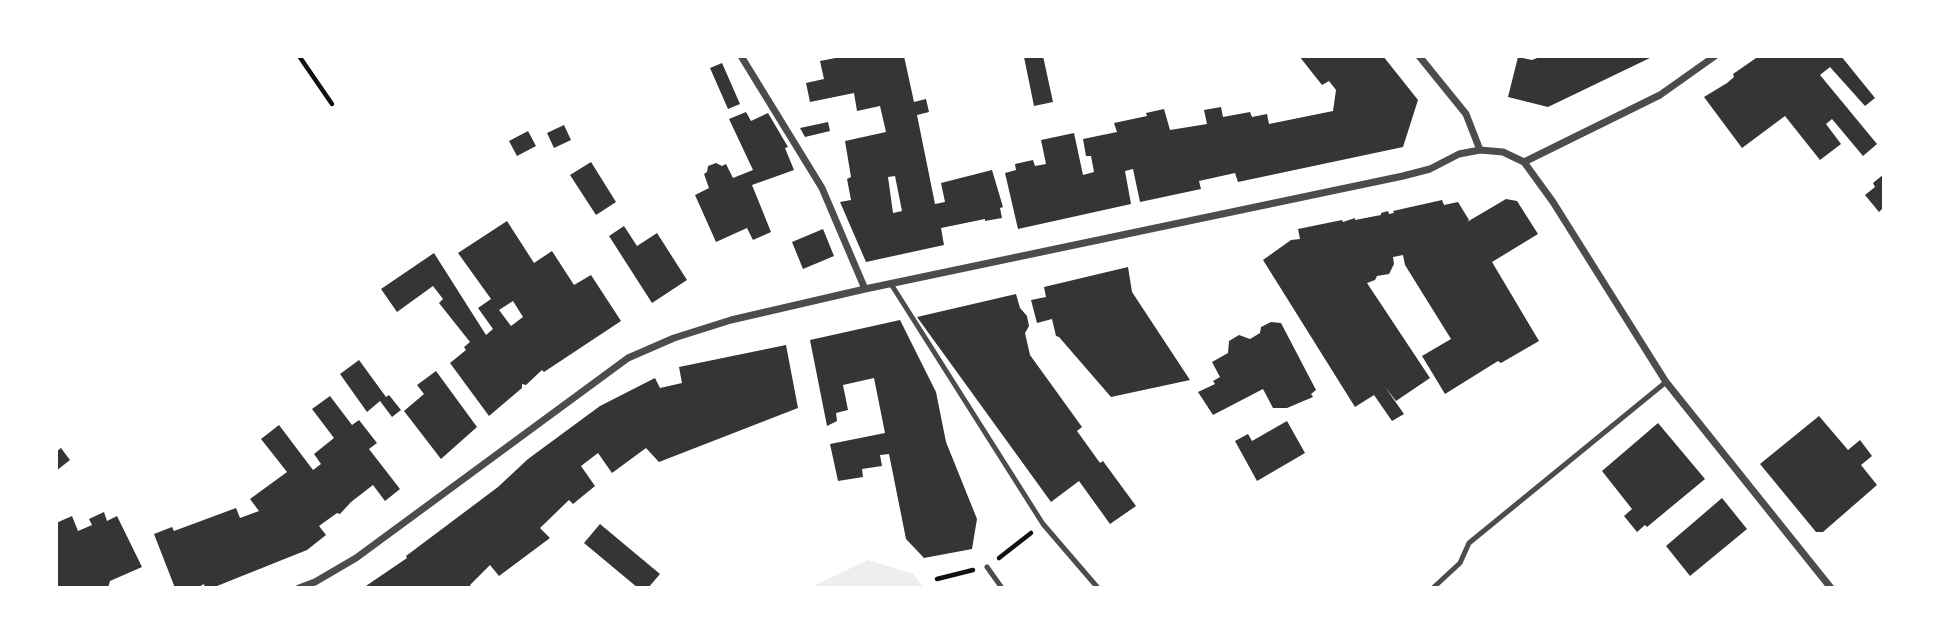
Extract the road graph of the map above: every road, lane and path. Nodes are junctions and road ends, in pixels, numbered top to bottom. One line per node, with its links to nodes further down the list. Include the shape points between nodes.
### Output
1 (299, 56): 5 (path)
2 (741, 56): 9 (street, via 822,188)
3 (1419, 56): 6 (street, via 1466,114)
4 (1715, 56): 7 (street, via 1660,95)
5 (332, 104)
6 (1480, 150): 7 (street, via 1503,152); 8 (street, via 1459,154 1430,169 1336,191)
7 (1524, 163): 10 (street)
8 (891, 284): 9 (street); 14 (lane, via 1043,524)
9 (865, 289): 12 (street, via 732,320 628,358 356,558)
10 (1666, 382): 15 (lane, via 1469,543 1460,562); 16 (street)
11 (987, 567): 13 (lane)
12 (299, 588)
13 (1002, 588)
14 (1098, 588)
15 (1433, 588)
16 (1831, 588)

